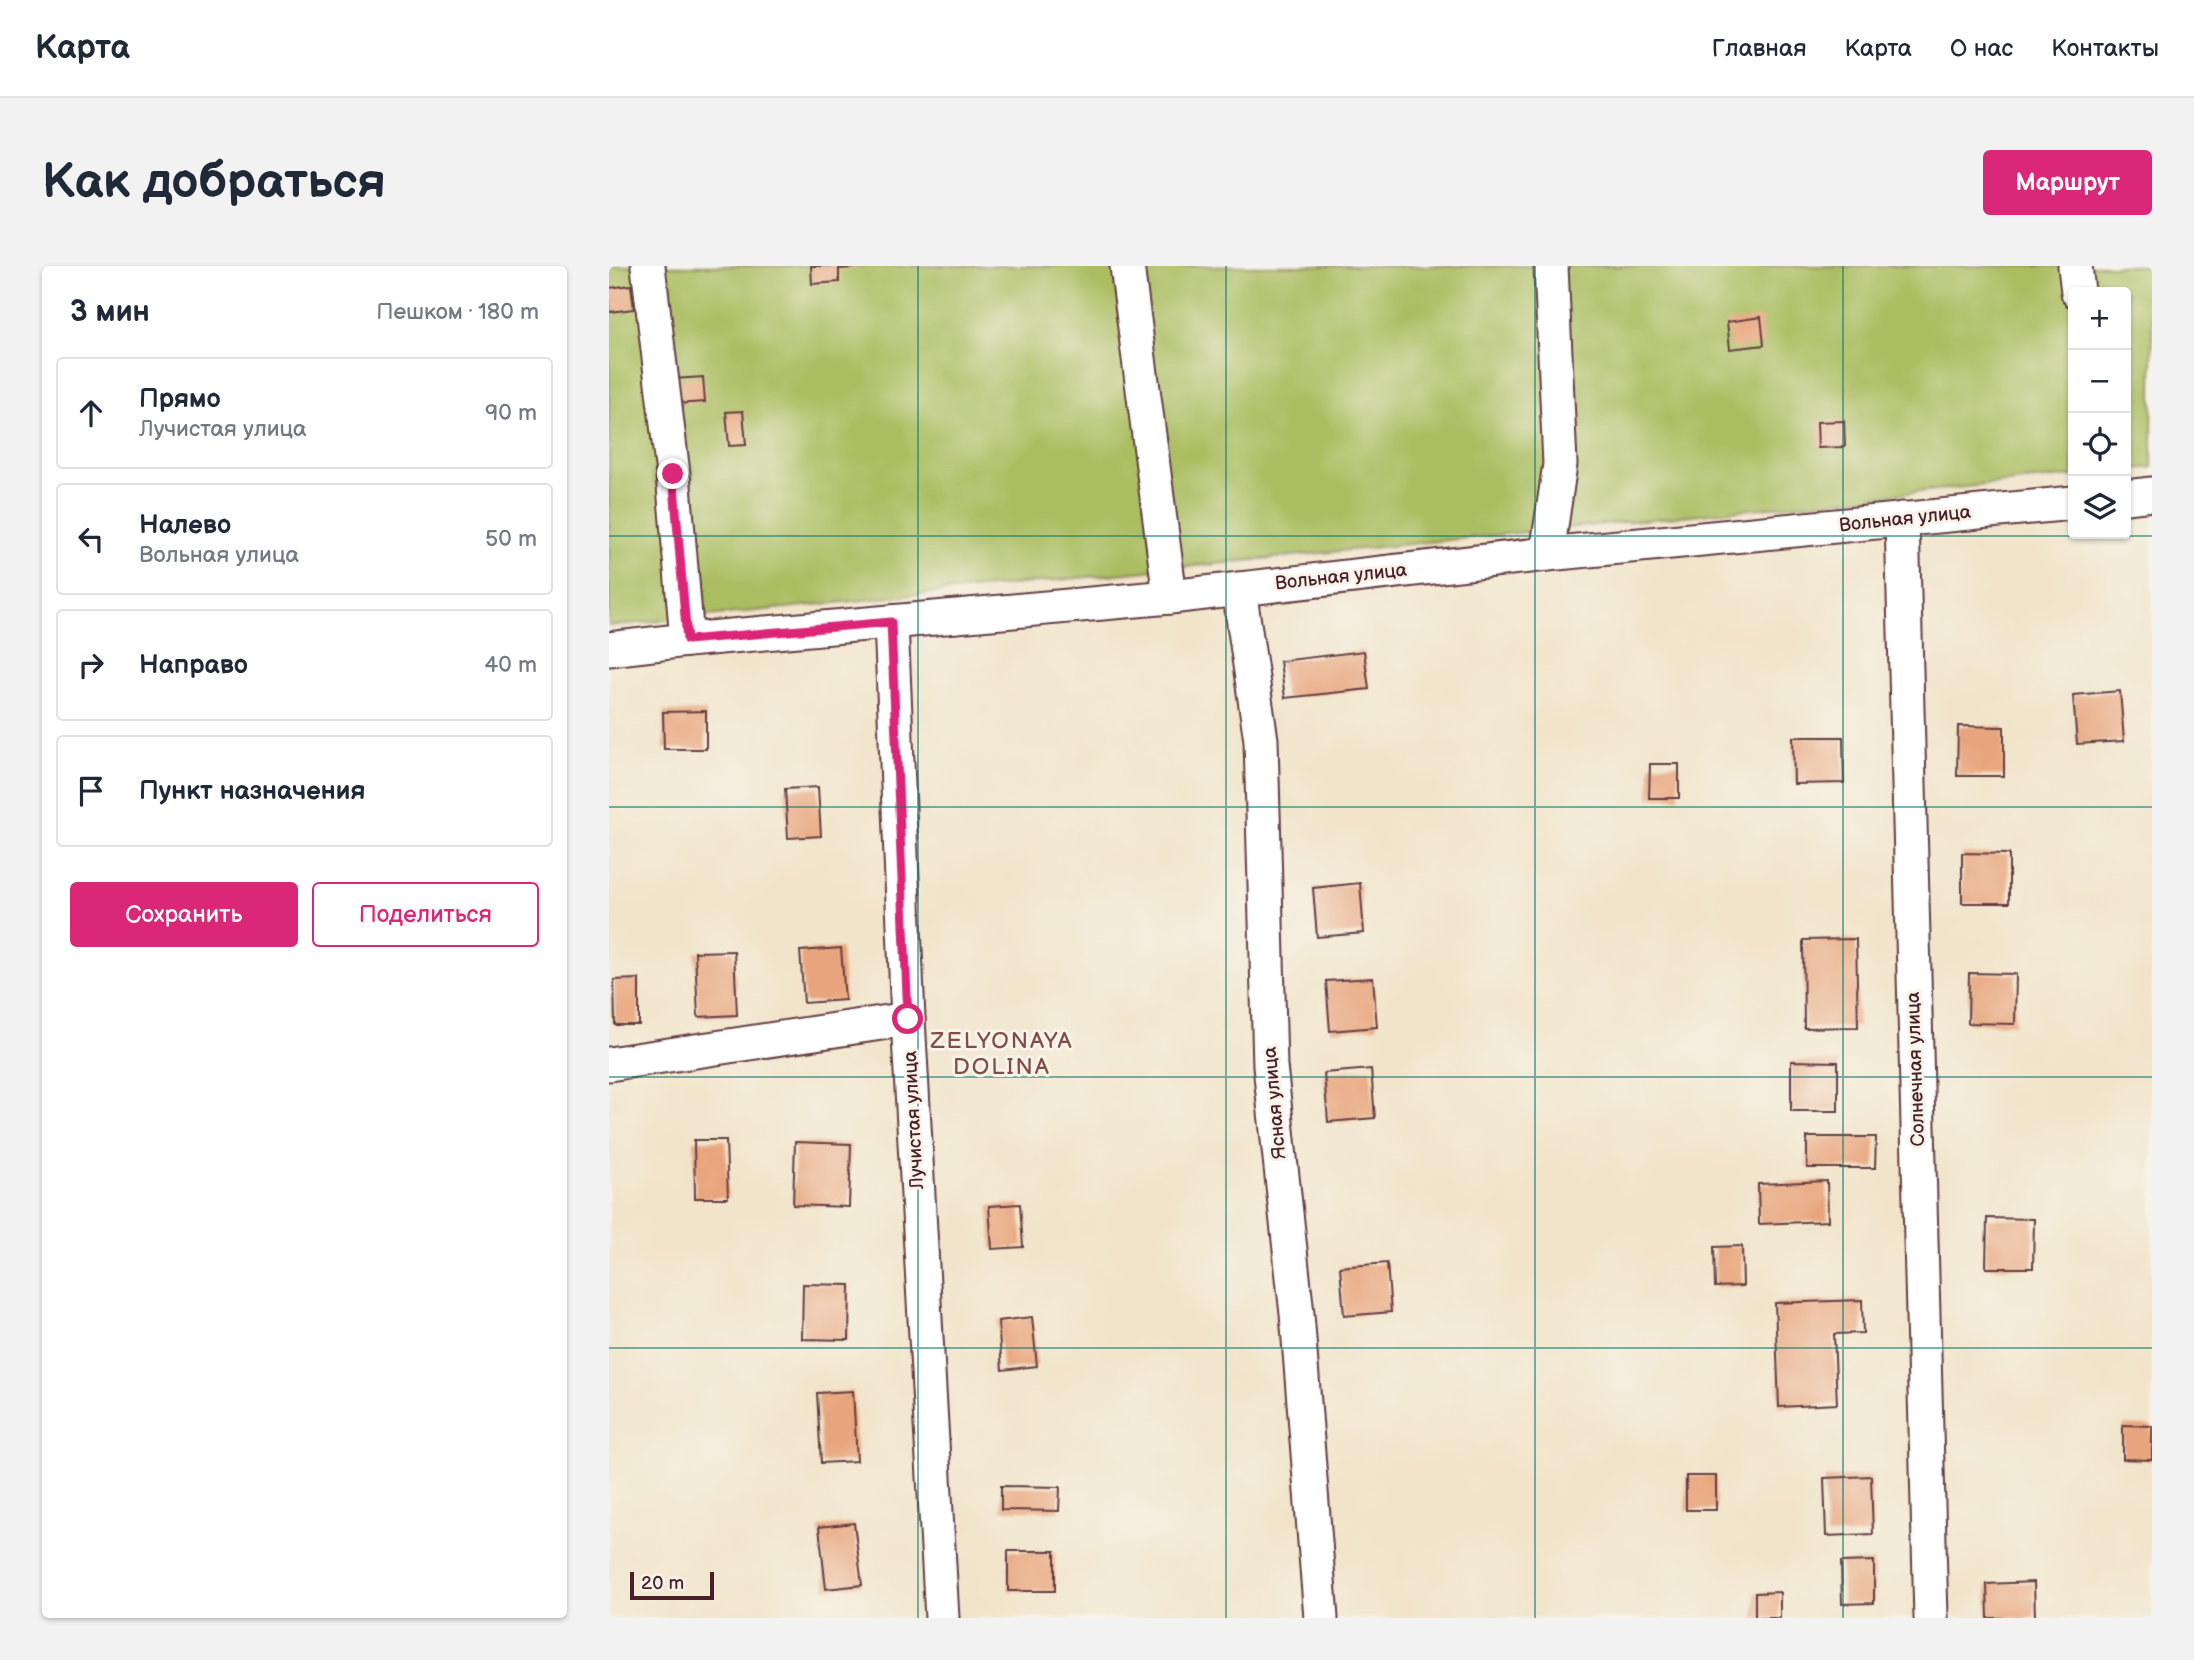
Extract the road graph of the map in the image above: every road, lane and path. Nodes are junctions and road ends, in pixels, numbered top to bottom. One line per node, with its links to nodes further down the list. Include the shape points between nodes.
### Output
1 (648, 266): 14 (street)
2 (1128, 266): 12 (street)
3 (1551, 266): 10 (street, via 1560,464)
4 (2075, 266): 5 (street)
5 (2077, 287)
6 (2152, 494): 7 (street)
7 (2131, 496)
8 (2068, 503): 9 (street, Вольная улица)
9 (1902, 519): 10 (street, Вольная улица); 20 (street, Солнечная улица)
10 (1547, 554): 11 (street, Вольная улица)
11 (1239, 589): 12 (street, Вольная улица); 19 (street, Ясная улица, via 1262,740 1270,1066 1297,1314)
12 (1170, 597): 13 (street, Вольная улица)
13 (891, 622): 14 (street, Вольная улица); 16 (street, Лучистая улица)
14 (687, 640): 15 (street, Вольная улица)
15 (609, 649)
16 (908, 1019): 17 (street); 18 (street, Лучистая улица)
17 (609, 1064)
18 (941, 1618)
19 (1321, 1618)
20 (1931, 1618)

